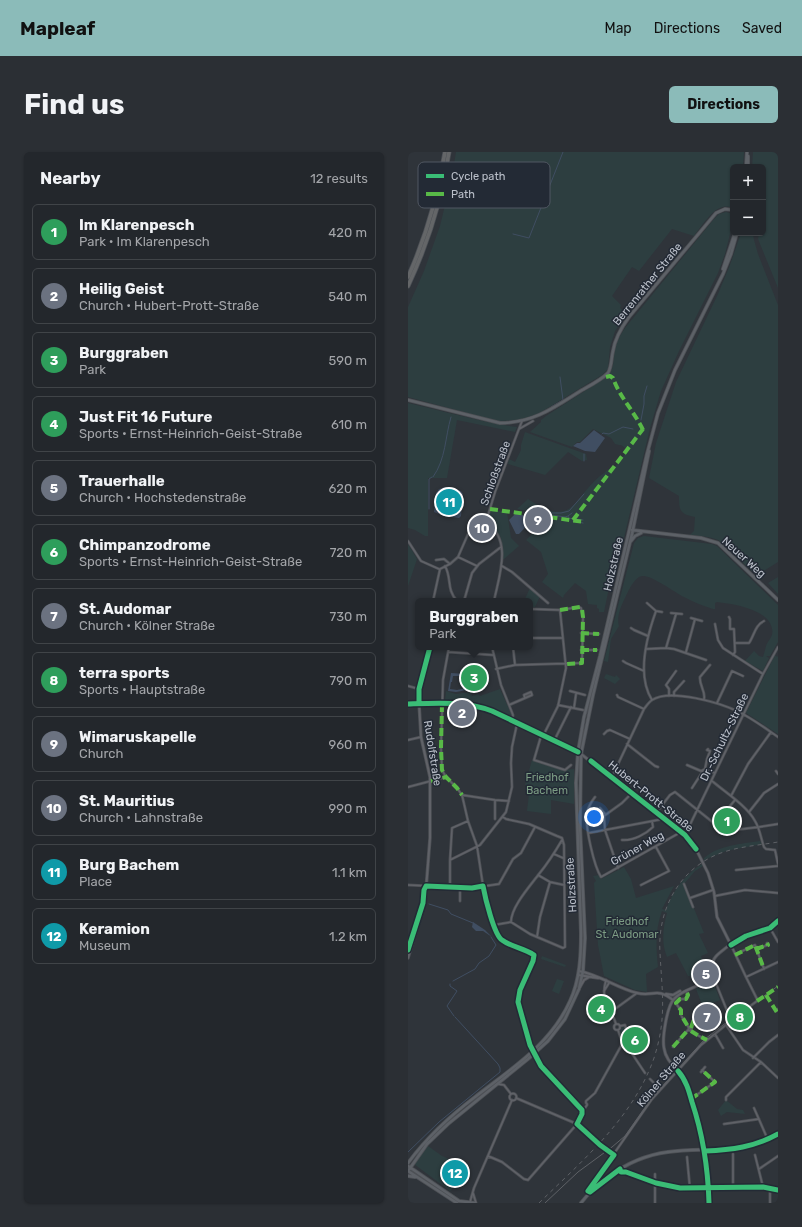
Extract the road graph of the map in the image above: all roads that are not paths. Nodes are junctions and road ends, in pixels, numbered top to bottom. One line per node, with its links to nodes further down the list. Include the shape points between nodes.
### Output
1 (445, 152): 4 (highway)
2 (449, 152): 5 (highway)
3 (748, 152): 6 (main road)
4 (443, 162)
5 (447, 162)
6 (747, 164)
7 (433, 208): 11 (highway)
8 (437, 208): 12 (highway)
9 (730, 210): 14 (main road, Berrenrather Straße, via 716,213 622,326 606,375 551,410)
10 (735, 236): 17 (main road, via 720,279 668,385)
11 (408, 277)
12 (408, 286)
13 (408, 400): 14 (main road, Berrenrather Straße, via 500,423)
14 (522, 421): 16 (street, Schloßstraße)
15 (533, 421): 16 (street, Schloßstraße)
16 (519, 429): 18 (street, Schloßstraße)
17 (649, 446): 19 (main road, Holzstraße); 20 (main road, Holzstraße)
18 (486, 522): 24 (street, via 499,537); 25 (street, via 472,525)
19 (634, 522): 20 (main road, Holzstraße); 21 (main road)
20 (632, 530): 21 (main road, Neuer Weg); 23 (main road, Holzstraße); 115 (main road, Holzstraße, via 584,717)
21 (640, 532): 23 (main road); 36 (main road, Neuer Weg, via 718,542)
22 (408, 540): 31 (street, via 420,561)
23 (629, 546): 116 (main road, Holzstraße)
24 (501, 547): 29 (street); 30 (street)
25 (458, 557): 27 (street); 29 (street)
26 (436, 560): 27 (street, via 444,559)
27 (450, 564): 28 (street)
28 (445, 566): 31 (street); 33 (street, via 448,570 451,592)
29 (477, 566): 34 (street, via 470,576)
30 (502, 566): 35 (street); 37 (street)
31 (440, 569): 32 (street)
32 (434, 598)
33 (455, 598)
34 (465, 598)
35 (495, 598)
36 (778, 600)
37 (548, 603)
38 (647, 603): 41 (street)
39 (533, 609): 40 (street)
40 (560, 610): 53 (street, via 580,607 583,617); 57 (street)
41 (656, 611): 42 (street); 55 (street)
42 (662, 612)
43 (671, 613): 44 (street)
44 (676, 614): 45 (street); 60 (street)
45 (682, 614)
46 (691, 618): 48 (street)
47 (729, 618): 58 (street, via 730,629 734,630)
48 (695, 619): 49 (street); 68 (street)
49 (702, 621)
50 (764, 621): 58 (street, via 749,643)
51 (715, 624): 70 (street, via 720,645)
52 (631, 628): 55 (street)
53 (581, 633): 54 (street); 64 (street)
54 (599, 634)
55 (648, 636): 66 (street)
56 (533, 638): 57 (street)
57 (562, 638): 73 (street)
58 (735, 643): 70 (street)
59 (778, 647): 79 (street, Dr.-Schultz-Straße)
60 (666, 648): 66 (street); 68 (street)
61 (429, 650): 83 (street, Rudolfstraße)
62 (492, 650): 69 (street)
63 (513, 650): 74 (street)
64 (582, 650): 65 (street); 73 (street, via 582,663)
65 (597, 650)
66 (646, 650): 78 (street)
67 (448, 652): 69 (street); 96 (street, via 444,669)
68 (686, 652): 71 (street)
69 (493, 655): 76 (street)
70 (733, 655): 79 (street)
71 (706, 660)
72 (623, 661): 78 (street)
73 (566, 664): 74 (street); 98 (street)
74 (515, 665): 76 (street)
75 (710, 665): 91 (street, via 700,677)
76 (496, 669): 97 (street)
77 (676, 670): 88 (street, via 666,685)
78 (644, 671): 92 (street, via 645,683)
79 (763, 674): 102 (street, Dr.-Schultz-Straße)
80 (742, 676): 94 (street, via 732,670)
81 (684, 681): 89 (street, via 674,692)
82 (408, 686): 83 (street)
83 (419, 689): 93 (street, Rudolfstraße)
84 (570, 691): 85 (street)
85 (576, 694): 86 (street); 99 (street)
86 (585, 695)
87 (617, 695): 100 (street)
88 (669, 696): 89 (street); 92 (street)
89 (674, 696): 91 (street)
90 (525, 698): 97 (street)
91 (704, 699): 94 (street)
92 (652, 700): 100 (street)
93 (419, 703): 95 (street, Hubert-Prott-Straße); 96 (street, Hubert-Prott-Straße); 109 (street, Rudolfstraße)
94 (717, 703): 102 (street)
95 (408, 704)
96 (442, 704): 103 (street, Hubert-Prott-Straße, via 479,707); 125 (street, via 442,766)
97 (509, 705): 103 (street, via 514,716)
98 (558, 705): 99 (street); 107 (street)
99 (572, 708): 101 (street); 112 (street)
100 (644, 709): 110 (street)
101 (583, 710)
102 (743, 714): 105 (street); 123 (street, Dr.-Schultz-Straße)
103 (512, 721): 104 (street, Hubert-Prott-Straße)
104 (517, 724): 107 (street, Hubert-Prott-Straße); 138 (street, via 512,747 512,787)
105 (771, 732): 108 (street); 134 (street, via 748,764)
106 (604, 734): 110 (street, via 610,730)
107 (542, 736): 112 (street, Hubert-Prott-Straße); 117 (street, via 534,760 565,770)
108 (778, 736)
109 (421, 737): 111 (street); 127 (street, Rudolfstraße)
110 (630, 739): 113 (street)
111 (408, 740)
112 (554, 741): 115 (street, Hubert-Prott-Straße)
113 (627, 744): 119 (street); 126 (street)
114 (708, 748): 120 (street, via 710,752)
115 (578, 752): 116 (street, Hubert-Prott-Straße); 198 (main road, Holzstraße, via 576,783 582,933)
116 (581, 754): 126 (street, Hubert-Prott-Straße); 199 (main road, Holzstraße, via 580,825 585,938)
117 (571, 765)
118 (688, 765): 121 (street)
119 (658, 767)
120 (705, 768): 121 (street); 123 (street)
121 (702, 771): 131 (street)
122 (776, 771): 124 (street)
123 (715, 774): 128 (street, Dr.-Schultz-Straße)
124 (778, 774)
125 (446, 777): 127 (street); 133 (street)
126 (612, 777): 132 (street, Hubert-Prott-Straße)
127 (431, 781): 130 (street); 175 (street, Rudolfstraße)
128 (712, 781): 134 (street); 140 (street, Dr.-Schultz-Straße)
129 (778, 784): 141 (street, via 764,793)
130 (408, 787)
131 (692, 788)
132 (632, 793): 143 (street, Hubert-Prott-Straße); 144 (street)
133 (462, 795): 136 (street); 149 (street)
134 (731, 796): 137 (street)
135 (595, 797): 157 (street, via 587,812)
136 (495, 800): 138 (street); 142 (street)
137 (735, 800): 141 (street); 151 (street)
138 (509, 801): 146 (street)
139 (600, 808): 144 (street)
140 (698, 810): 143 (street, via 674,792); 151 (street); 158 (street, Dr.-Schultz-Straße)
141 (749, 812): 154 (street)
142 (496, 813): 145 (street); 147 (street)
143 (656, 813): 148 (street, Hubert-Prott-Straße)
144 (605, 814): 155 (street)
145 (498, 816)
146 (503, 817): 153 (street); 161 (street)
147 (495, 819)
148 (665, 819): 150 (street); 156 (street, Hubert-Prott-Straße)
149 (468, 821): 161 (street); 165 (street, via 452,828)
150 (652, 821): 155 (street); 160 (street, via 653,826 650,830 638,837)
151 (715, 824): 154 (street, via 726,831)
152 (778, 824): 154 (street)
153 (535, 827): 159 (street); 176 (street, via 521,852 513,859 500,884)
154 (759, 828): 166 (street, via 764,848 775,850)
155 (606, 830): 157 (street); 167 (street)
156 (681, 832): 158 (street, Hubert-Prott-Straße); 162 (street, Grüner Weg)
157 (588, 833): 167 (street, Grüner Weg, via 601,877)
158 (685, 835): 179 (street, Hubert-Prott-Straße, via 696,849)
159 (562, 840): 163 (street); 164 (street)
160 (622, 840)
161 (477, 846): 165 (street); 176 (street)
162 (656, 847): 167 (street, Grüner Weg); 174 (street, via 668,871)
163 (554, 854): 164 (street); 169 (street)
164 (564, 858): 173 (street)
165 (450, 860): 177 (street)
166 (778, 865): 168 (street)
167 (618, 868)
168 (736, 870)
169 (538, 875): 170 (street); 186 (street, via 511,916)
170 (550, 882): 173 (street); 189 (street)
171 (684, 884): 182 (street)
172 (408, 885): 175 (street)
173 (565, 885): 189 (street, via 564,948)
174 (641, 885)
175 (426, 886): 177 (street); 195 (street, Rudolfstraße, via 425,902)
176 (483, 886): 178 (street); 187 (street)
177 (450, 887): 178 (street)
178 (460, 888): 183 (street)
179 (713, 890): 181 (street, Hubert-Prott-Straße); 182 (street)
180 (778, 893): 181 (street, via 745,890)
181 (715, 896): 192 (street, Hubert-Prott-Straße, via 717,917)
182 (690, 898): 184 (street)
183 (460, 901)
184 (694, 907)
185 (778, 921): 188 (street)
186 (511, 922): 187 (street); 189 (street)
187 (494, 925): 244 (street, bridge, via 502,940 534,956 520,990 518,1002 530,1045 541,1066)
188 (770, 928): 190 (street); 192 (street, via 746,936)
189 (537, 937)
190 (778, 942)
191 (767, 943): 193 (street, via 768,945)
192 (731, 945): 194 (street); 201 (street, via 714,958)
193 (756, 949): 194 (street, via 755,945); 197 (street)
194 (735, 955): 203 (street)
195 (408, 958)
196 (778, 962): 197 (street)
197 (764, 969): 203 (street)
198 (579, 970): 199 (street); 200 (main road, Holzstraße)
199 (583, 971): 200 (main road, Holzstraße); 204 (street)
200 (580, 975): 202 (street); 207 (main road, Holzstraße); 257 (main road, Holzstraße, via 562,1017 546,1039 446,1121 427,1139)
201 (710, 976): 208 (street, via 706,981); 216 (street, via 716,981)
202 (591, 977): 204 (street); 207 (street, Holzstraße, via 584,980)
203 (746, 977): 218 (street, Kölner Straße, via 757,1002)
204 (601, 978): 205 (street)
205 (606, 980): 206 (street); 209 (street)
206 (610, 982): 209 (street); 210 (street)
207 (578, 989): 232 (main road, Holzstraße, via 571,1008 556,1032 540,1050)
208 (687, 989): 212 (street, via 673,995); 213 (street)
209 (604, 991): 217 (street, via 605,1002)
210 (637, 993): 212 (street); 214 (street)
211 (687, 993): 220 (street, via 686,999 680,999 676,1003)
212 (666, 994): 213 (street)
213 (673, 1000): 230 (street, via 669,1006 664,1046 668,1060)
214 (614, 1009)
215 (696, 1013): 220 (street, Kölner Straße)
216 (728, 1013)
217 (616, 1024): 219 (street); 221 (street, via 614,1028)
218 (726, 1025): 222 (street, Kölner Straße); 227 (street, via 743,1050)
219 (620, 1026): 221 (street); 231 (street, via 625,1025 633,1055)
220 (690, 1029): 224 (street); 225 (street, Kölner Straße)
221 (618, 1030): 244 (street, via 621,1046)
222 (715, 1034): 224 (street, Kölner Straße); 226 (street)
223 (778, 1035): 227 (street)
224 (707, 1040): 230 (street, Kölner Straße)
225 (673, 1047)
226 (723, 1048)
227 (754, 1058): 228 (street)
228 (761, 1062): 233 (street); 242 (street, via 726,1097)
229 (704, 1067): 240 (street, via 701,1071 715,1082)
230 (678, 1071): 237 (street, Kölner Straße); 240 (street)
231 (645, 1073)
232 (506, 1077): 235 (main road, Holzstraße); 236 (street)
233 (778, 1078)
234 (650, 1079): 237 (street)
235 (496, 1085): 236 (street); 257 (main road, Holzstraße, via 448,1124)
236 (504, 1085): 238 (street)
237 (661, 1089): 252 (street, Kölner Straße)
238 (511, 1094): 239 (street, via 515,1094); 241 (street)
239 (516, 1098): 241 (street); 246 (street)
240 (691, 1098): 250 (street)
241 (512, 1100): 254 (street)
242 (726, 1100)
243 (754, 1108): 245 (street)
244 (582, 1111): 246 (street)
245 (759, 1119): 247 (street); 249 (street)
246 (576, 1124): 252 (street); 254 (street, via 528,1180 524,1180 502,1162)
247 (724, 1124)
248 (778, 1134): 249 (main road)
249 (768, 1140): 250 (main road, via 737,1148)
250 (705, 1151): 268 (street); 278 (main road, via 668,1152 629,1163 595,1187)
251 (733, 1154): 269 (street)
252 (614, 1155): 274 (street, Kölner Straße)
253 (755, 1155): 258 (street)
254 (488, 1156): 273 (street)
255 (778, 1156): 258 (street)
256 (687, 1157): 271 (street)
257 (409, 1165): 260 (main road, Holzstraße); 276 (main road, via 454,1198)
258 (759, 1169): 267 (street)
259 (629, 1170): 262 (street)
260 (408, 1171): 265 (main road)
261 (625, 1172): 262 (street)
262 (628, 1173): 266 (street)
263 (655, 1174): 266 (street)
264 (408, 1176): 265 (main road)
265 (418, 1178): 275 (main road)
266 (656, 1184): 271 (street); 279 (street)
267 (763, 1187): 269 (street); 270 (street)
268 (708, 1188): 269 (street); 271 (street); 280 (street)
269 (734, 1188)
270 (770, 1188): 272 (street); 281 (street)
271 (690, 1189)
272 (778, 1190)
273 (473, 1191): 276 (street); 277 (street)
274 (588, 1191)
275 (457, 1203)
276 (469, 1203): 277 (main road)
277 (475, 1203)
278 (581, 1203)
279 (655, 1203)
280 (709, 1203)
281 (770, 1203)

